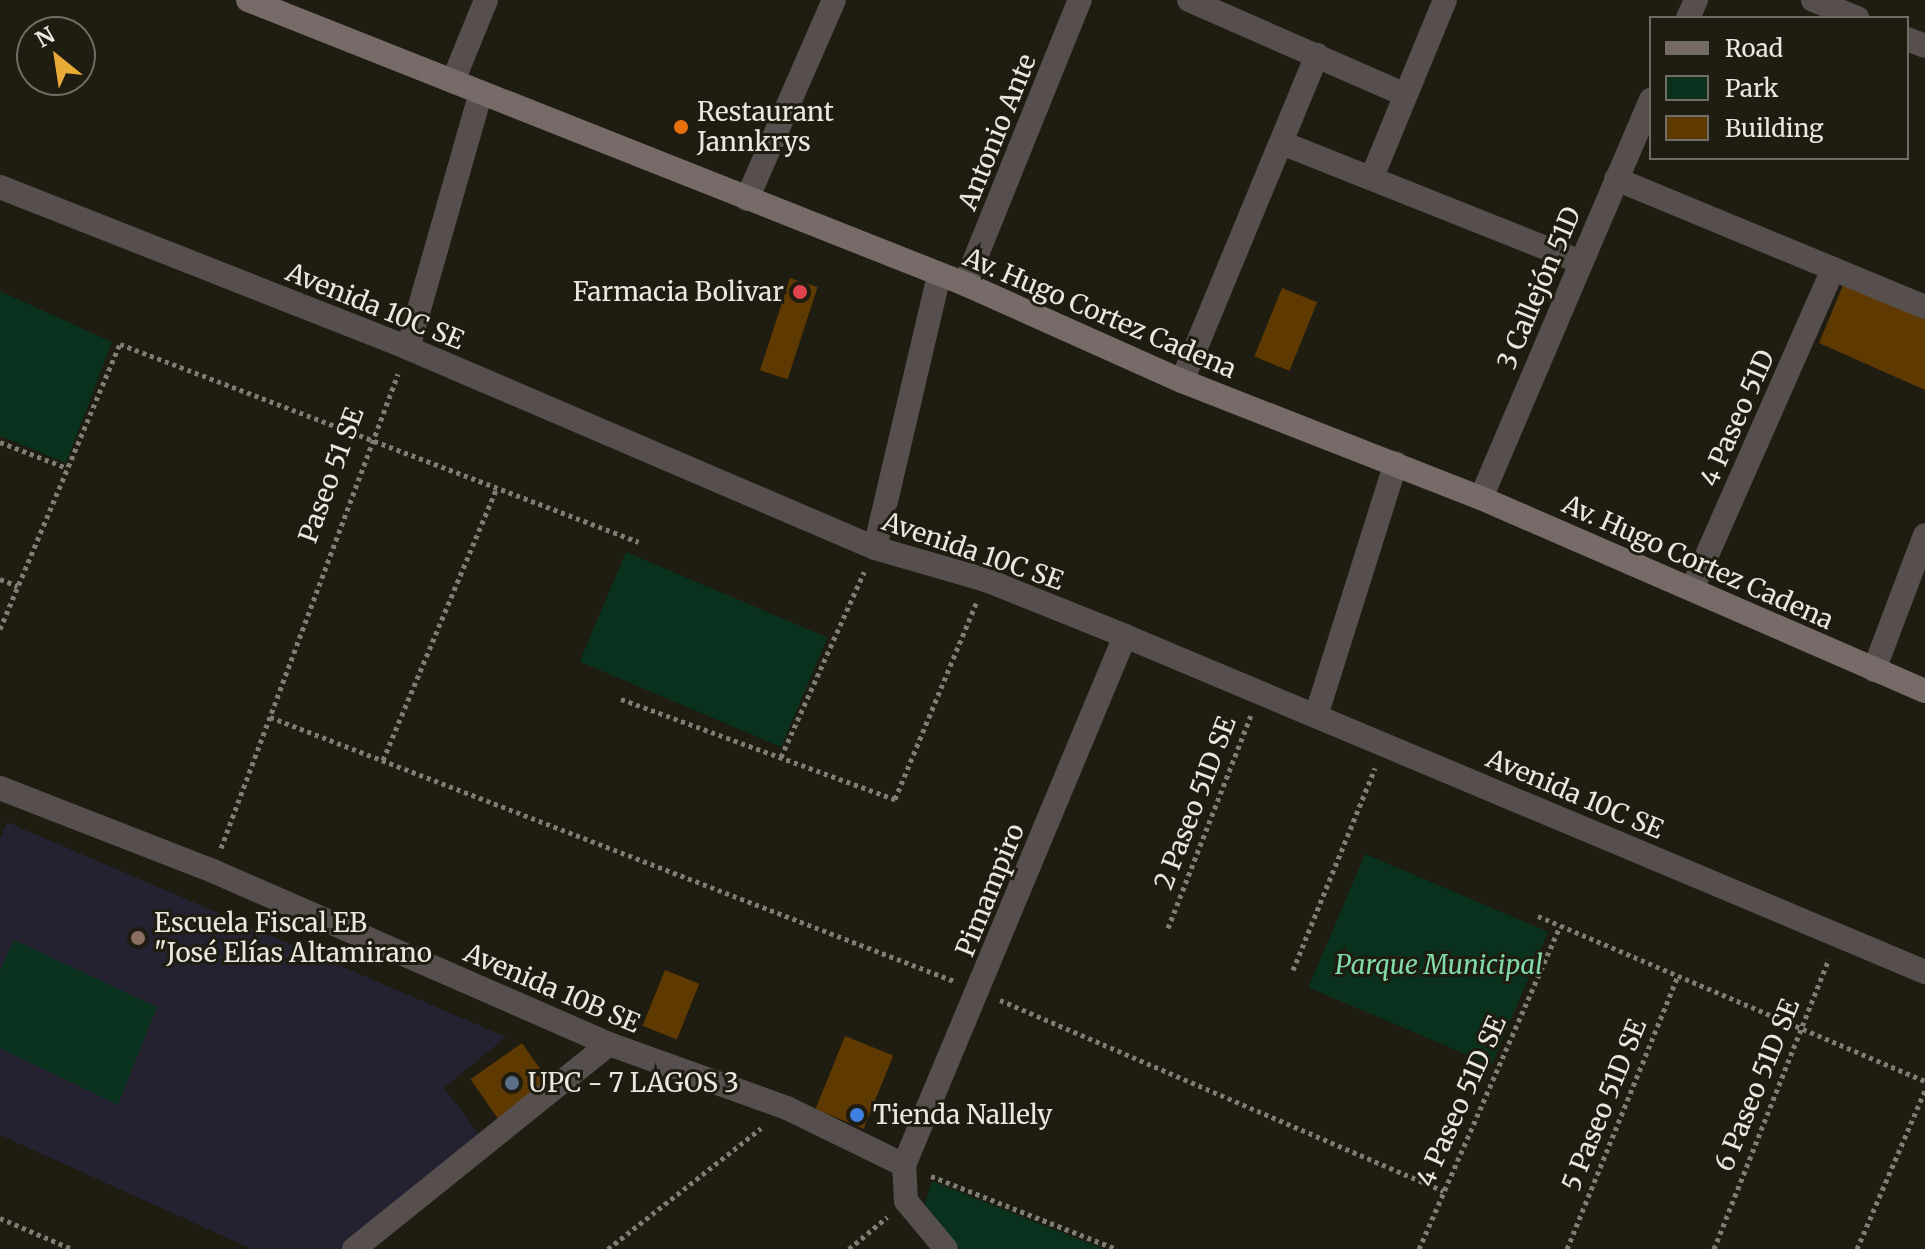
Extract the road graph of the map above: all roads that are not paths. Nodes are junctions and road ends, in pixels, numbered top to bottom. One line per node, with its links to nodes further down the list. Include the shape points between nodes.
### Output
1 (248, 0): 10 (street, Av. Hugo Cortez Cadena)
2 (486, 0): 10 (street)
3 (834, 0): 18 (street)
4 (1080, 0): 22 (street, Antonio Ante)
5 (1189, 0): 9 (street)
6 (1445, 0): 12 (street)
7 (1813, 0): 8 (street)
8 (1852, 16)
9 (1317, 55): 12 (street); 14 (street)
10 (453, 81): 11 (street, Av. Hugo Cortez Cadena)
11 (481, 92): 18 (street, Av. Hugo Cortez Cadena); 24 (street)
12 (1405, 95): 15 (street)
13 (1649, 105): 16 (street, 3 Callejón 51D)
14 (1282, 143): 15 (street); 25 (street)
15 (1372, 177): 19 (street)
16 (1616, 179): 19 (street, 3 Callejón 51D); 20 (street)
17 (0, 187): 24 (street, Avenida 10C SE)
18 (747, 199): 21 (street, Av. Hugo Cortez Cadena)
19 (1581, 262): 27 (street, 3 Callejón 51D)
20 (1833, 269): 23 (street); 30 (street, 4 Paseo 51D)
21 (939, 275): 22 (street, Av. Hugo Cortez Cadena); 29 (street)
22 (965, 284): 25 (street, Av. Hugo Cortez Cadena)
23 (1925, 307)
24 (408, 348): 29 (street, Avenida 10C SE)
25 (1182, 381): 26 (street, Av. Hugo Cortez Cadena)
26 (1396, 463): 27 (street, Av. Hugo Cortez Cadena); 34 (street)
27 (1481, 498): 30 (street, Av. Hugo Cortez Cadena)
28 (1925, 535): 32 (street)
29 (875, 548): 31 (street, Avenida 10C SE, via 986,580)
30 (1692, 589): 32 (street, Av. Hugo Cortez Cadena)
31 (1125, 636): 34 (street, Avenida 10C SE); 38 (street, Pimampiro)
32 (1874, 670): 33 (street, Av. Hugo Cortez Cadena)
33 (1925, 691)
34 (1316, 716): 36 (street, Avenida 10C SE)
35 (0, 788): 37 (street, Avenida 10B SE, via 213,871)
36 (1925, 972)
37 (609, 1044): 38 (street, Avenida 10B SE, via 787,1108); 39 (street)
38 (904, 1165): 40 (street, via 906,1201)
39 (354, 1249)
40 (946, 1249)

